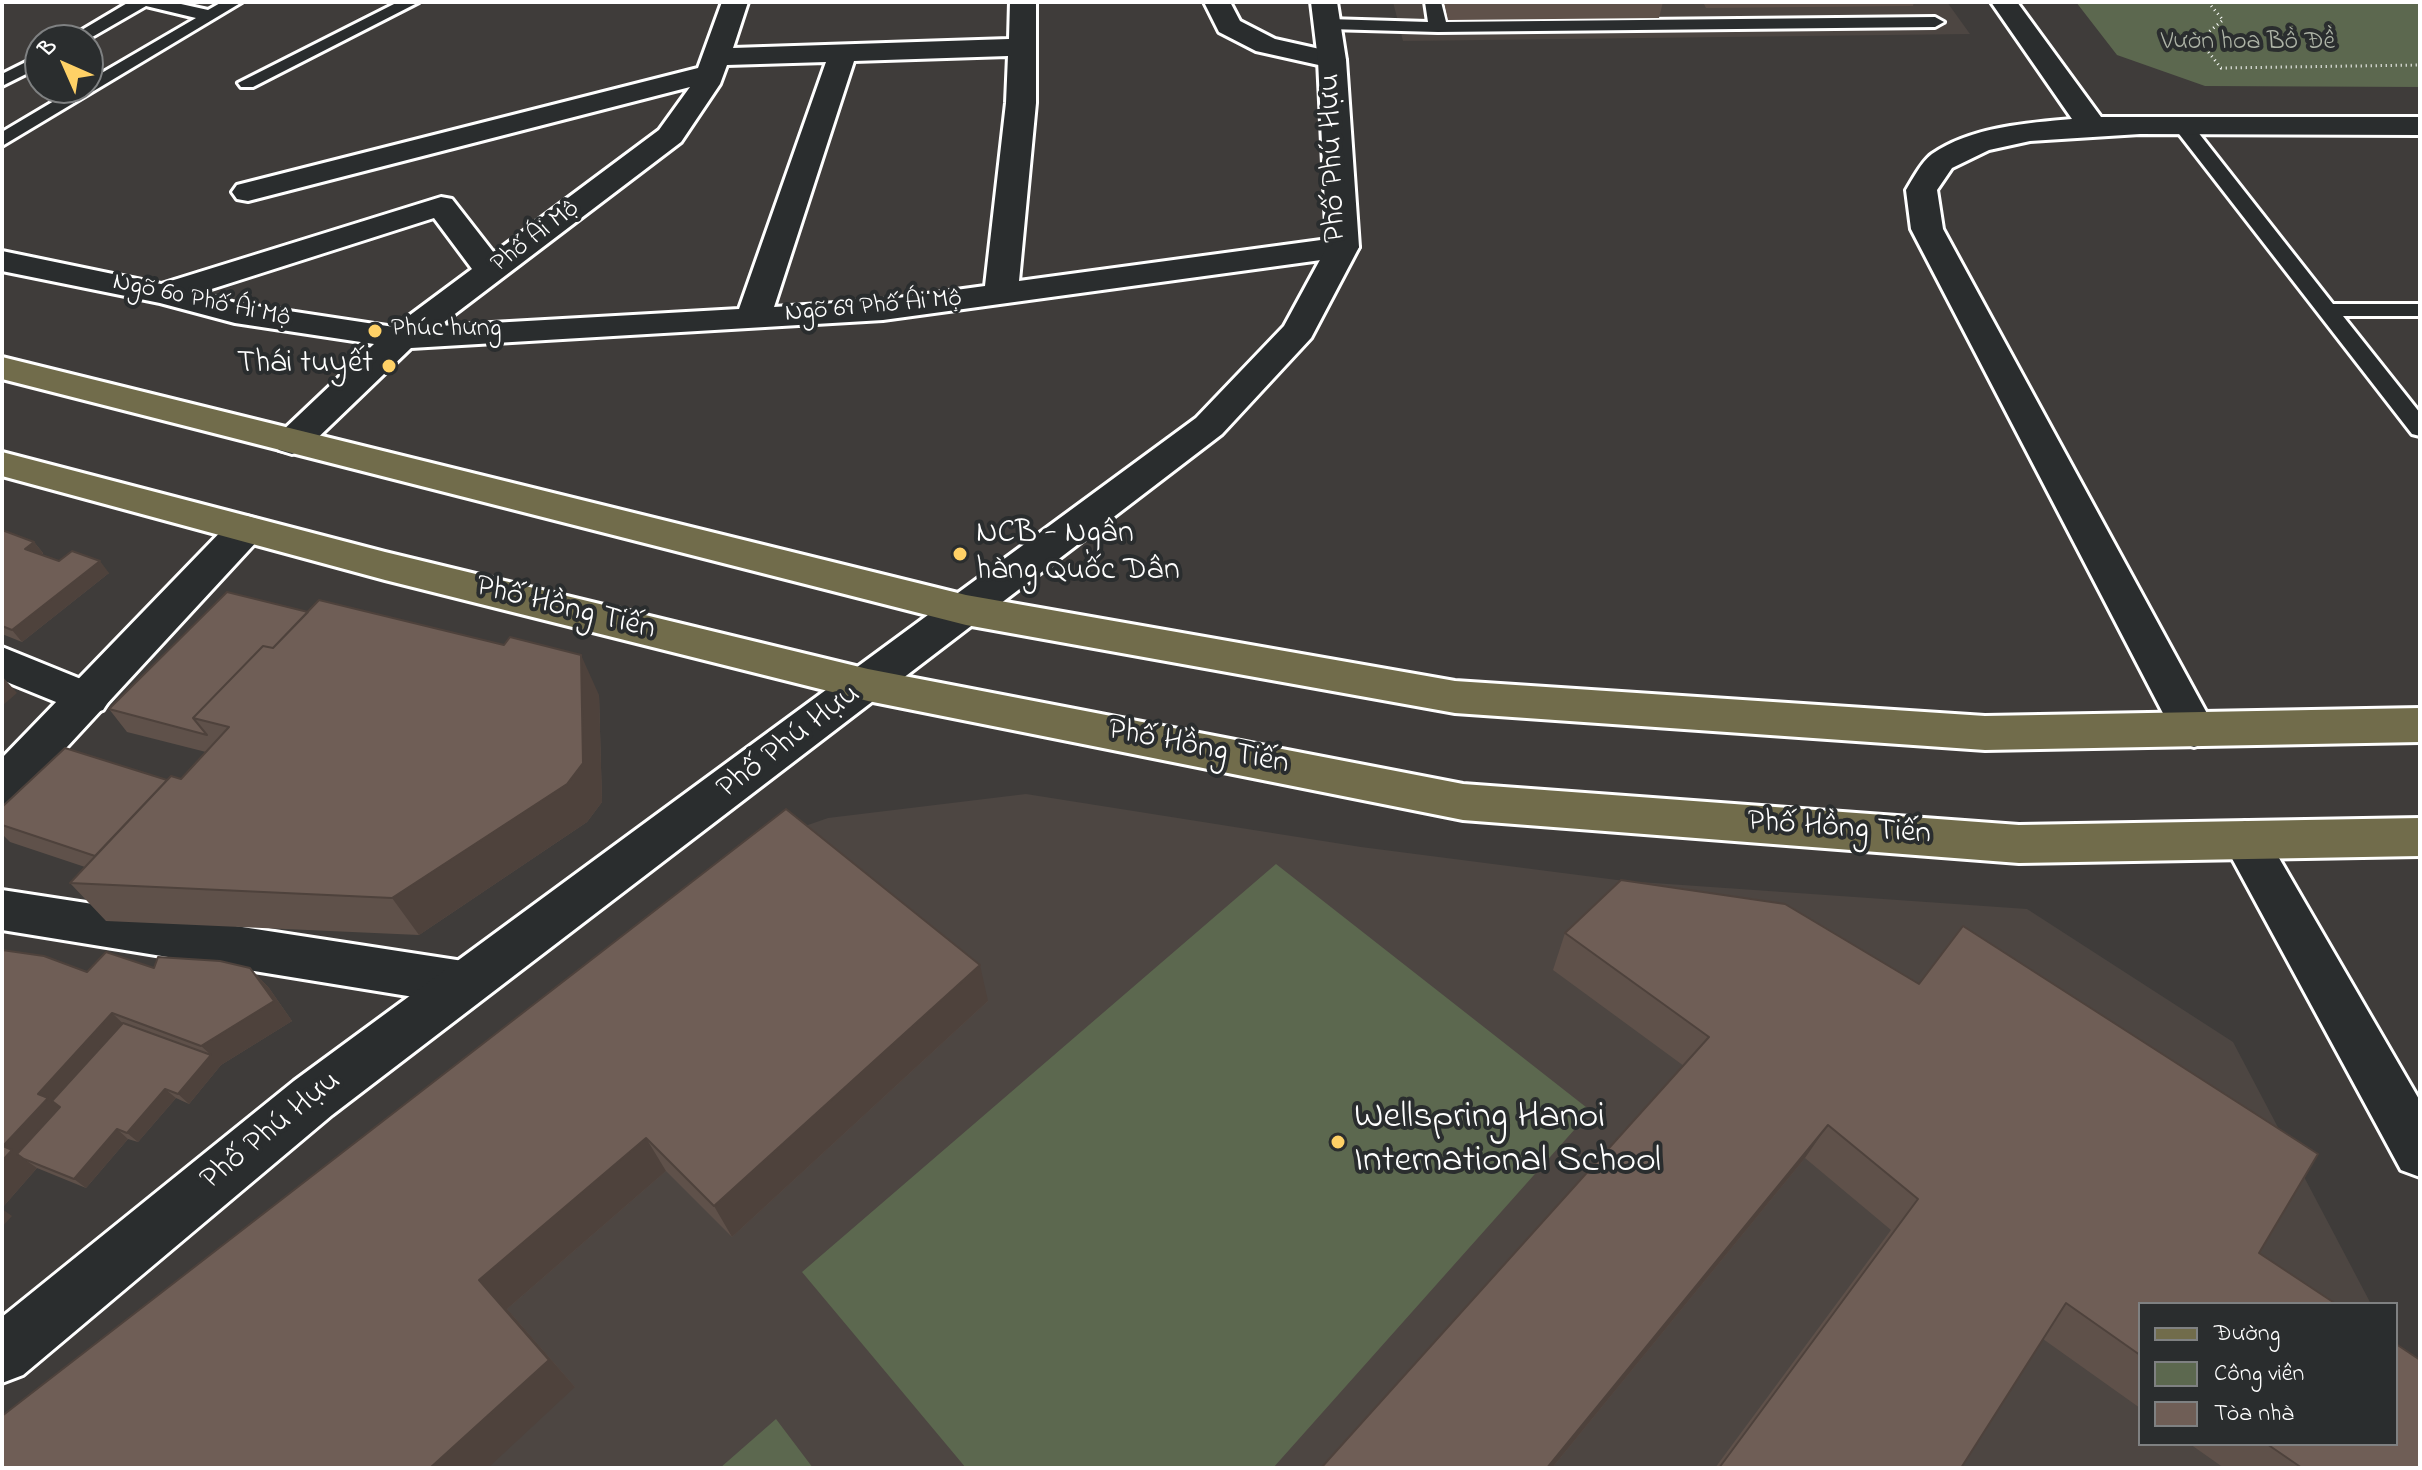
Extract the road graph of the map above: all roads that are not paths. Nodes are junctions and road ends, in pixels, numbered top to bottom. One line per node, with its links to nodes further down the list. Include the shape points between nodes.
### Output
1 (141, 2): 14 (lane)
2 (150, 2): 13 (lane)
3 (234, 2): 13 (lane)
4 (411, 2): 23 (lane)
5 (735, 2): 20 (street, Phố Ái Mộ)
6 (1023, 2): 17 (street)
7 (1217, 2): 19 (street, via 1229,26 1241,33 1266,45)
8 (1433, 2): 16 (lane)
9 (1692, 2): 15 (lane)
10 (1922, 2): 15 (lane, via 1935,22)
11 (2004, 2): 26 (street)
12 (1326, 13): 16 (lane); 19 (street, Phố Phú Hựu)
13 (211, 16): 25 (lane)
14 (102, 24)
15 (1705, 24): 16 (lane)
16 (1438, 27)
17 (1022, 47): 18 (street); 35 (street)
18 (843, 53): 20 (street); 38 (street)
19 (1332, 60): 31 (street, Phố Phú Hựu)
20 (712, 65): 30 (street); 33 (street, Phố Ái Mộ, via 706,84 670,136)
21 (24, 69): 22 (lane)
22 (2, 81)
23 (247, 83)
24 (13, 116): 25 (lane)
25 (35, 122): 29 (lane)
26 (2092, 126): 27 (street); 50 (street, via 2007,134 1949,156 1920,189 1921,215)
27 (2183, 126): 28 (street); 36 (lane)
28 (2420, 126)
29 (2, 140)
30 (248, 192)
31 (1343, 247): 35 (street, Ngõ 69 Phố Ái Mộ); 45 (street, Phố Phú Hựu, via 1299,331 1209,426)
32 (2, 261): 34 (street, Ngõ 60 Phố Ái Mộ)
33 (491, 271): 34 (street, via 441,206); 39 (street, Phố Ái Mộ)
34 (163, 294): 39 (street, Ngõ 60 Phố Ái Mộ, via 235,313)
35 (1001, 295): 38 (street, Ngõ 69 Phố Ái Mộ)
36 (2326, 310): 37 (lane); 41 (lane)
37 (2420, 310)
38 (753, 319): 39 (street, Ngõ 69 Phố Ái Mộ)
39 (401, 338): 42 (street, Phố Ái Mộ)
40 (2, 368): 42 (main road)
41 (2420, 429)
42 (292, 442): 45 (main road)
43 (2, 464): 44 (main road, Phố Hồng Tiến)
44 (246, 529): 47 (main road, Phố Hồng Tiến); 48 (street)
45 (966, 610): 47 (street, Phố Phú Hựu); 50 (main road, via 1455,697 1985,733)
46 (2, 663): 48 (street)
47 (868, 685): 53 (main road, Phố Hồng Tiến, via 1463,802 2019,844); 55 (street, Phố Phú Hựu)
48 (88, 699): 51 (street)
49 (2420, 725): 50 (main road)
50 (2194, 730)
51 (2, 787)
52 (2420, 837): 53 (main road, Phố Hồng Tiến)
53 (2245, 840): 56 (street)
54 (2, 910): 55 (street)
55 (463, 983): 57 (street, Phố Phú Hựu, via 313,1098)
56 (2420, 1152)
57 (2, 1354)

